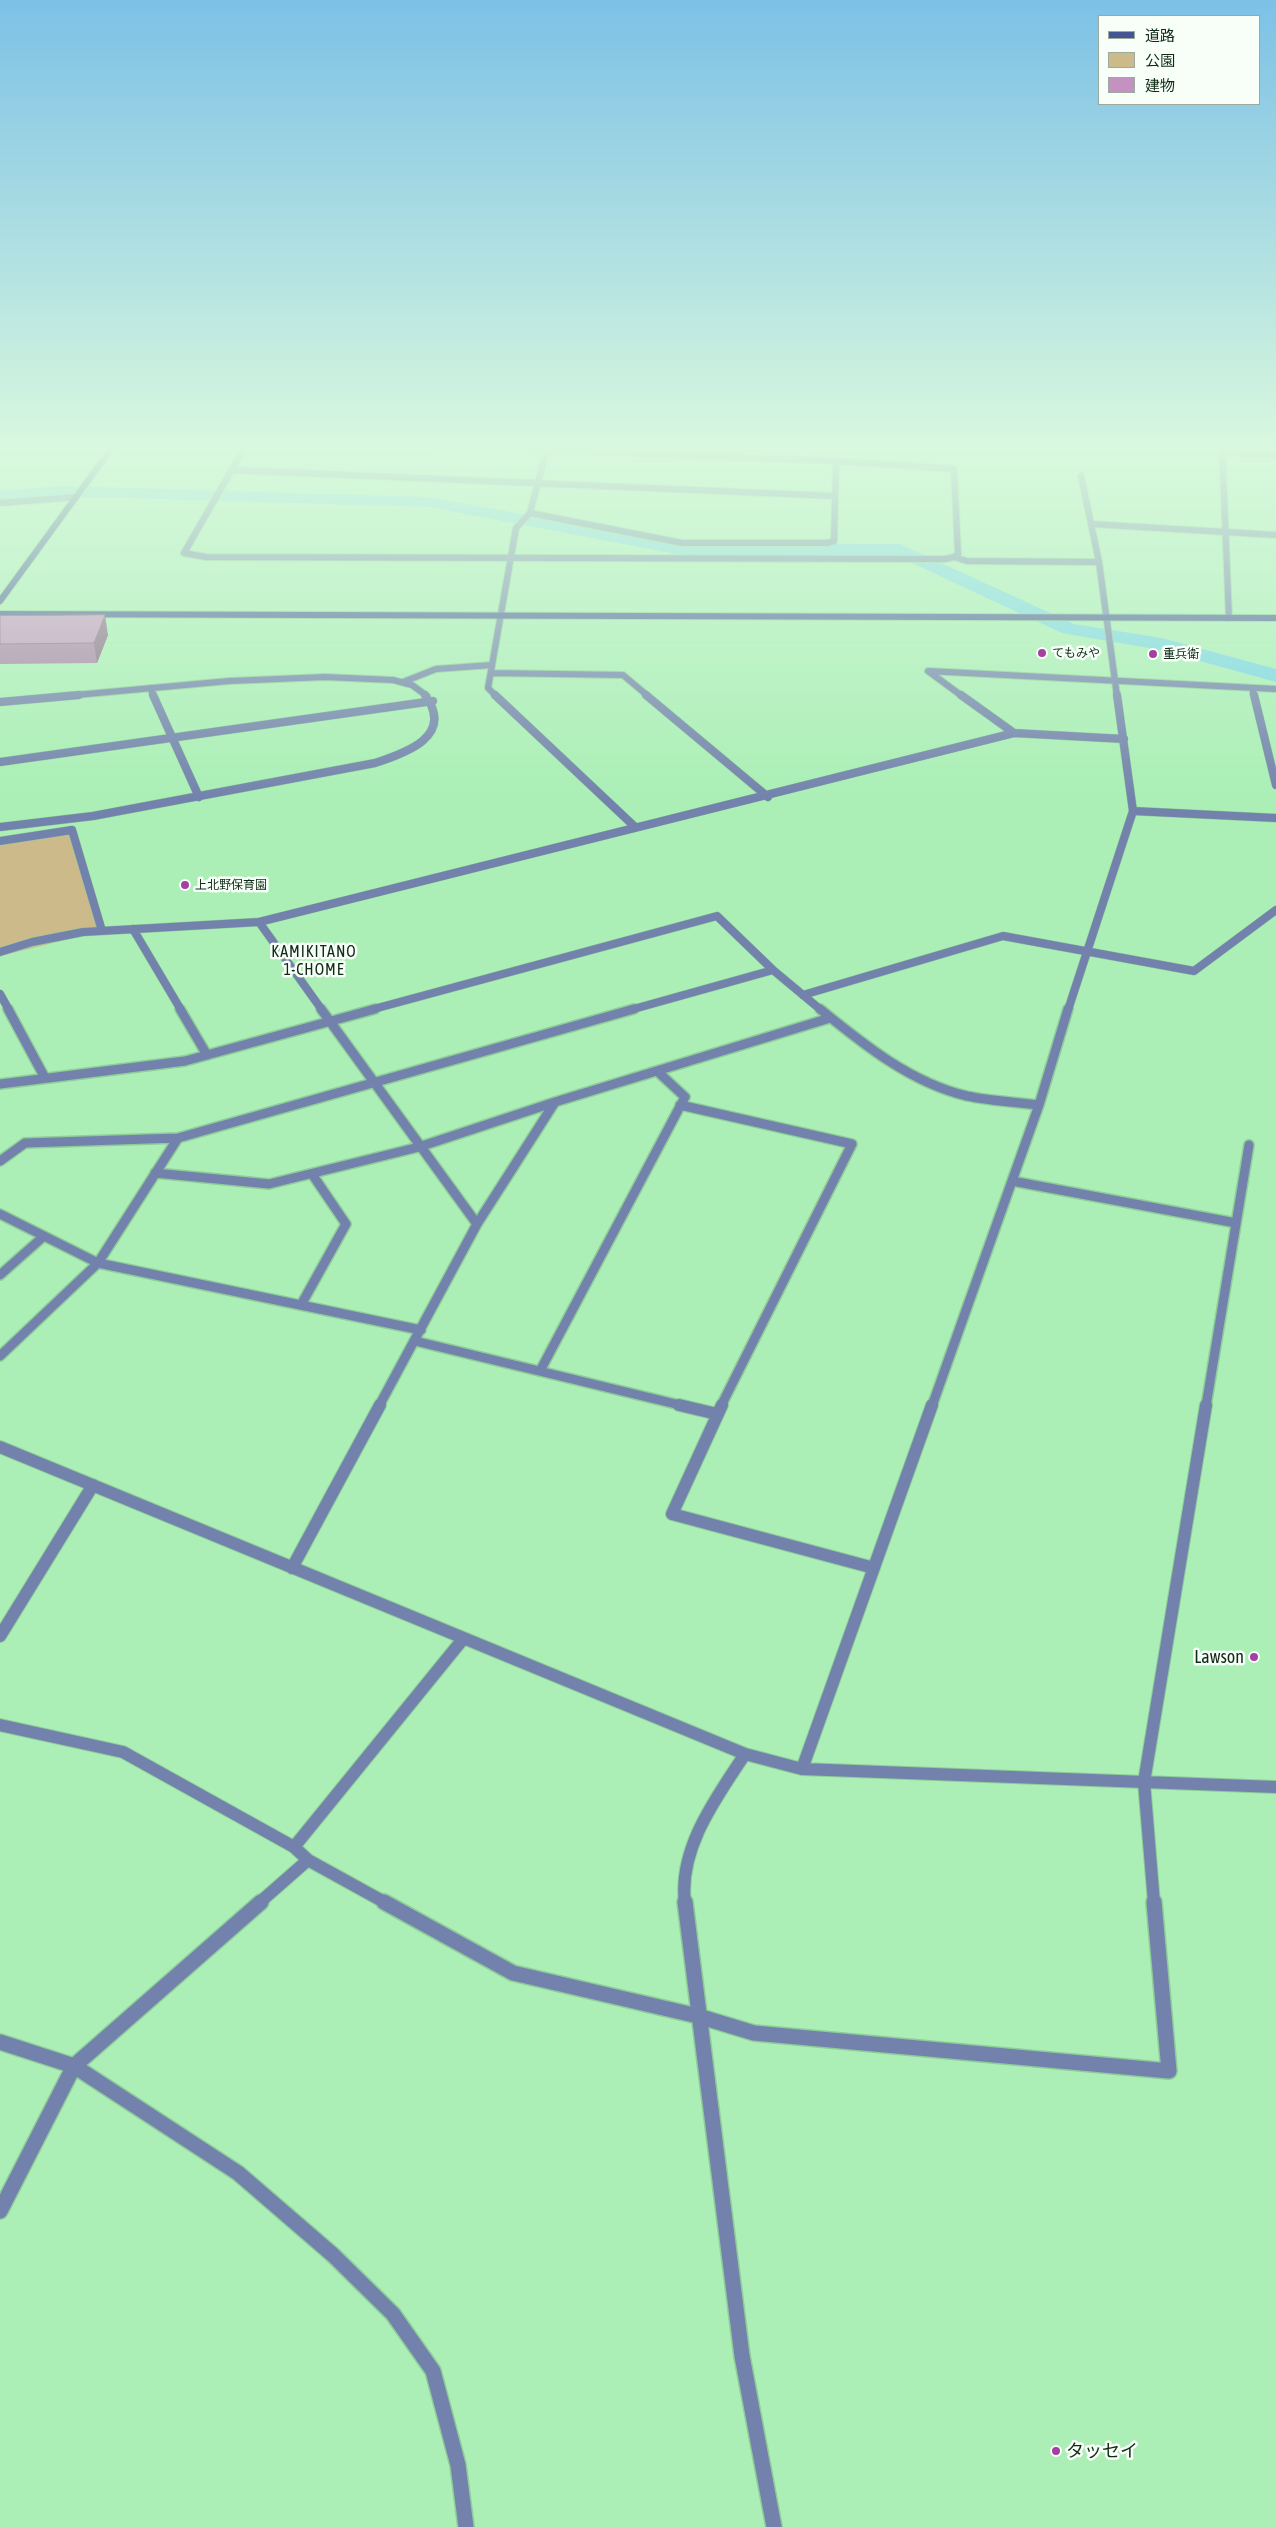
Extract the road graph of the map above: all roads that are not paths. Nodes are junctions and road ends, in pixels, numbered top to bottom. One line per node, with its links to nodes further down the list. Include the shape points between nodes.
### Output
1 (1099, 562): 8 (street)
2 (28, 563): 5 (main road)
3 (508, 563): 7 (street)
4 (1227, 563): 9 (street)
5 (0, 601)
6 (0, 614): 7 (main road)
7 (501, 614): 8 (main road); 11 (street)
8 (1107, 617): 9 (main road); 13 (street)
9 (1229, 618): 10 (main road)
10 (1276, 618)
11 (492, 665): 12 (street); 14 (street, via 439,666)
12 (491, 674): 25 (street, via 623,675); 29 (street, via 488,688)
13 (1116, 681): 16 (street); 20 (street, via 928,671); 22 (street)
14 (402, 682): 15 (street, via 340,677 286,678); 18 (street, via 423,690)
15 (150, 688): 19 (street); 21 (street)
16 (1252, 688): 17 (street); 24 (street)
17 (1276, 689)
18 (432, 701): 21 (street); 26 (street, via 434,724 426,739 406,754 376,763)
19 (0, 702)
20 (1014, 734): 22 (street); 25 (street)
21 (172, 738): 23 (street); 26 (street)
22 (1124, 739): 27 (street)
23 (0, 762)
24 (1276, 785)
25 (768, 796): 29 (street)
26 (199, 797): 30 (street, via 93,816)
27 (1133, 811): 28 (street); 37 (street)
28 (1276, 818)
29 (634, 826): 33 (street)
30 (0, 827)
31 (0, 841): 35 (street, via 72,830)
32 (1276, 910): 37 (street, via 1194,971)
33 (259, 922): 34 (street); 42 (street)
34 (133, 929): 35 (street); 43 (street)
35 (102, 931): 36 (street, via 32,942)
36 (0, 952)
37 (1086, 952): 40 (street, via 1002,936); 50 (street)
38 (773, 970): 40 (street); 42 (street, via 717,916); 46 (street)
39 (0, 994): 45 (street)
40 (803, 995): 41 (street)
41 (830, 1018): 44 (street); 50 (street, via 904,1071 958,1093)
42 (330, 1022): 43 (street); 46 (street)
43 (207, 1055): 45 (street, via 186,1061)
44 (656, 1071): 48 (street); 49 (street, via 685,1097)
45 (45, 1078): 47 (street)
46 (373, 1082): 51 (street); 53 (street)
47 (0, 1084)
48 (555, 1102): 53 (street); 60 (street)
49 (680, 1105): 68 (street); 69 (street, via 852,1144)
50 (1039, 1105): 57 (street)
51 (178, 1138): 54 (street, via 25,1144); 55 (street)
52 (1249, 1145): 59 (street)
53 (419, 1147): 56 (street); 60 (street)
54 (0, 1162)
55 (155, 1173): 56 (street, via 269,1184); 62 (street)
56 (312, 1174): 64 (street, via 346,1224)
57 (1012, 1181): 59 (street); 73 (street)
58 (0, 1214): 61 (street)
59 (1236, 1223): 79 (street)
60 (477, 1224): 65 (street)
61 (44, 1236): 62 (street); 63 (street)
62 (98, 1263): 64 (street); 67 (street)
63 (0, 1275)
64 (301, 1305): 65 (street)
65 (421, 1330): 66 (street)
66 (415, 1341): 68 (street); 72 (street)
67 (0, 1356)
68 (540, 1372): 69 (street)
69 (717, 1414): 73 (street, via 672,1514)
70 (0, 1447): 71 (street)
71 (93, 1485): 72 (street); 74 (street)
72 (292, 1568): 75 (street)
73 (874, 1568): 78 (street)
74 (0, 1636)
75 (463, 1638): 77 (street); 81 (street)
76 (0, 1725): 81 (street, via 123,1752)
77 (745, 1754): 78 (street); 83 (street, via 697,1831 685,1874 684,1896)
78 (802, 1769): 79 (street)
79 (1144, 1782): 80 (street); 83 (street, via 1169,2071 754,2033)
80 (1276, 1787)
81 (294, 1847): 82 (street)
82 (308, 1860): 83 (street, via 513,1973); 85 (street)
83 (698, 2016): 88 (street, via 742,2356)
84 (0, 2042): 85 (street)
85 (74, 2066): 86 (street); 87 (street, via 238,2173 333,2254 393,2314 433,2371 458,2465)
86 (0, 2211)
87 (466, 2527)
88 (774, 2527)

